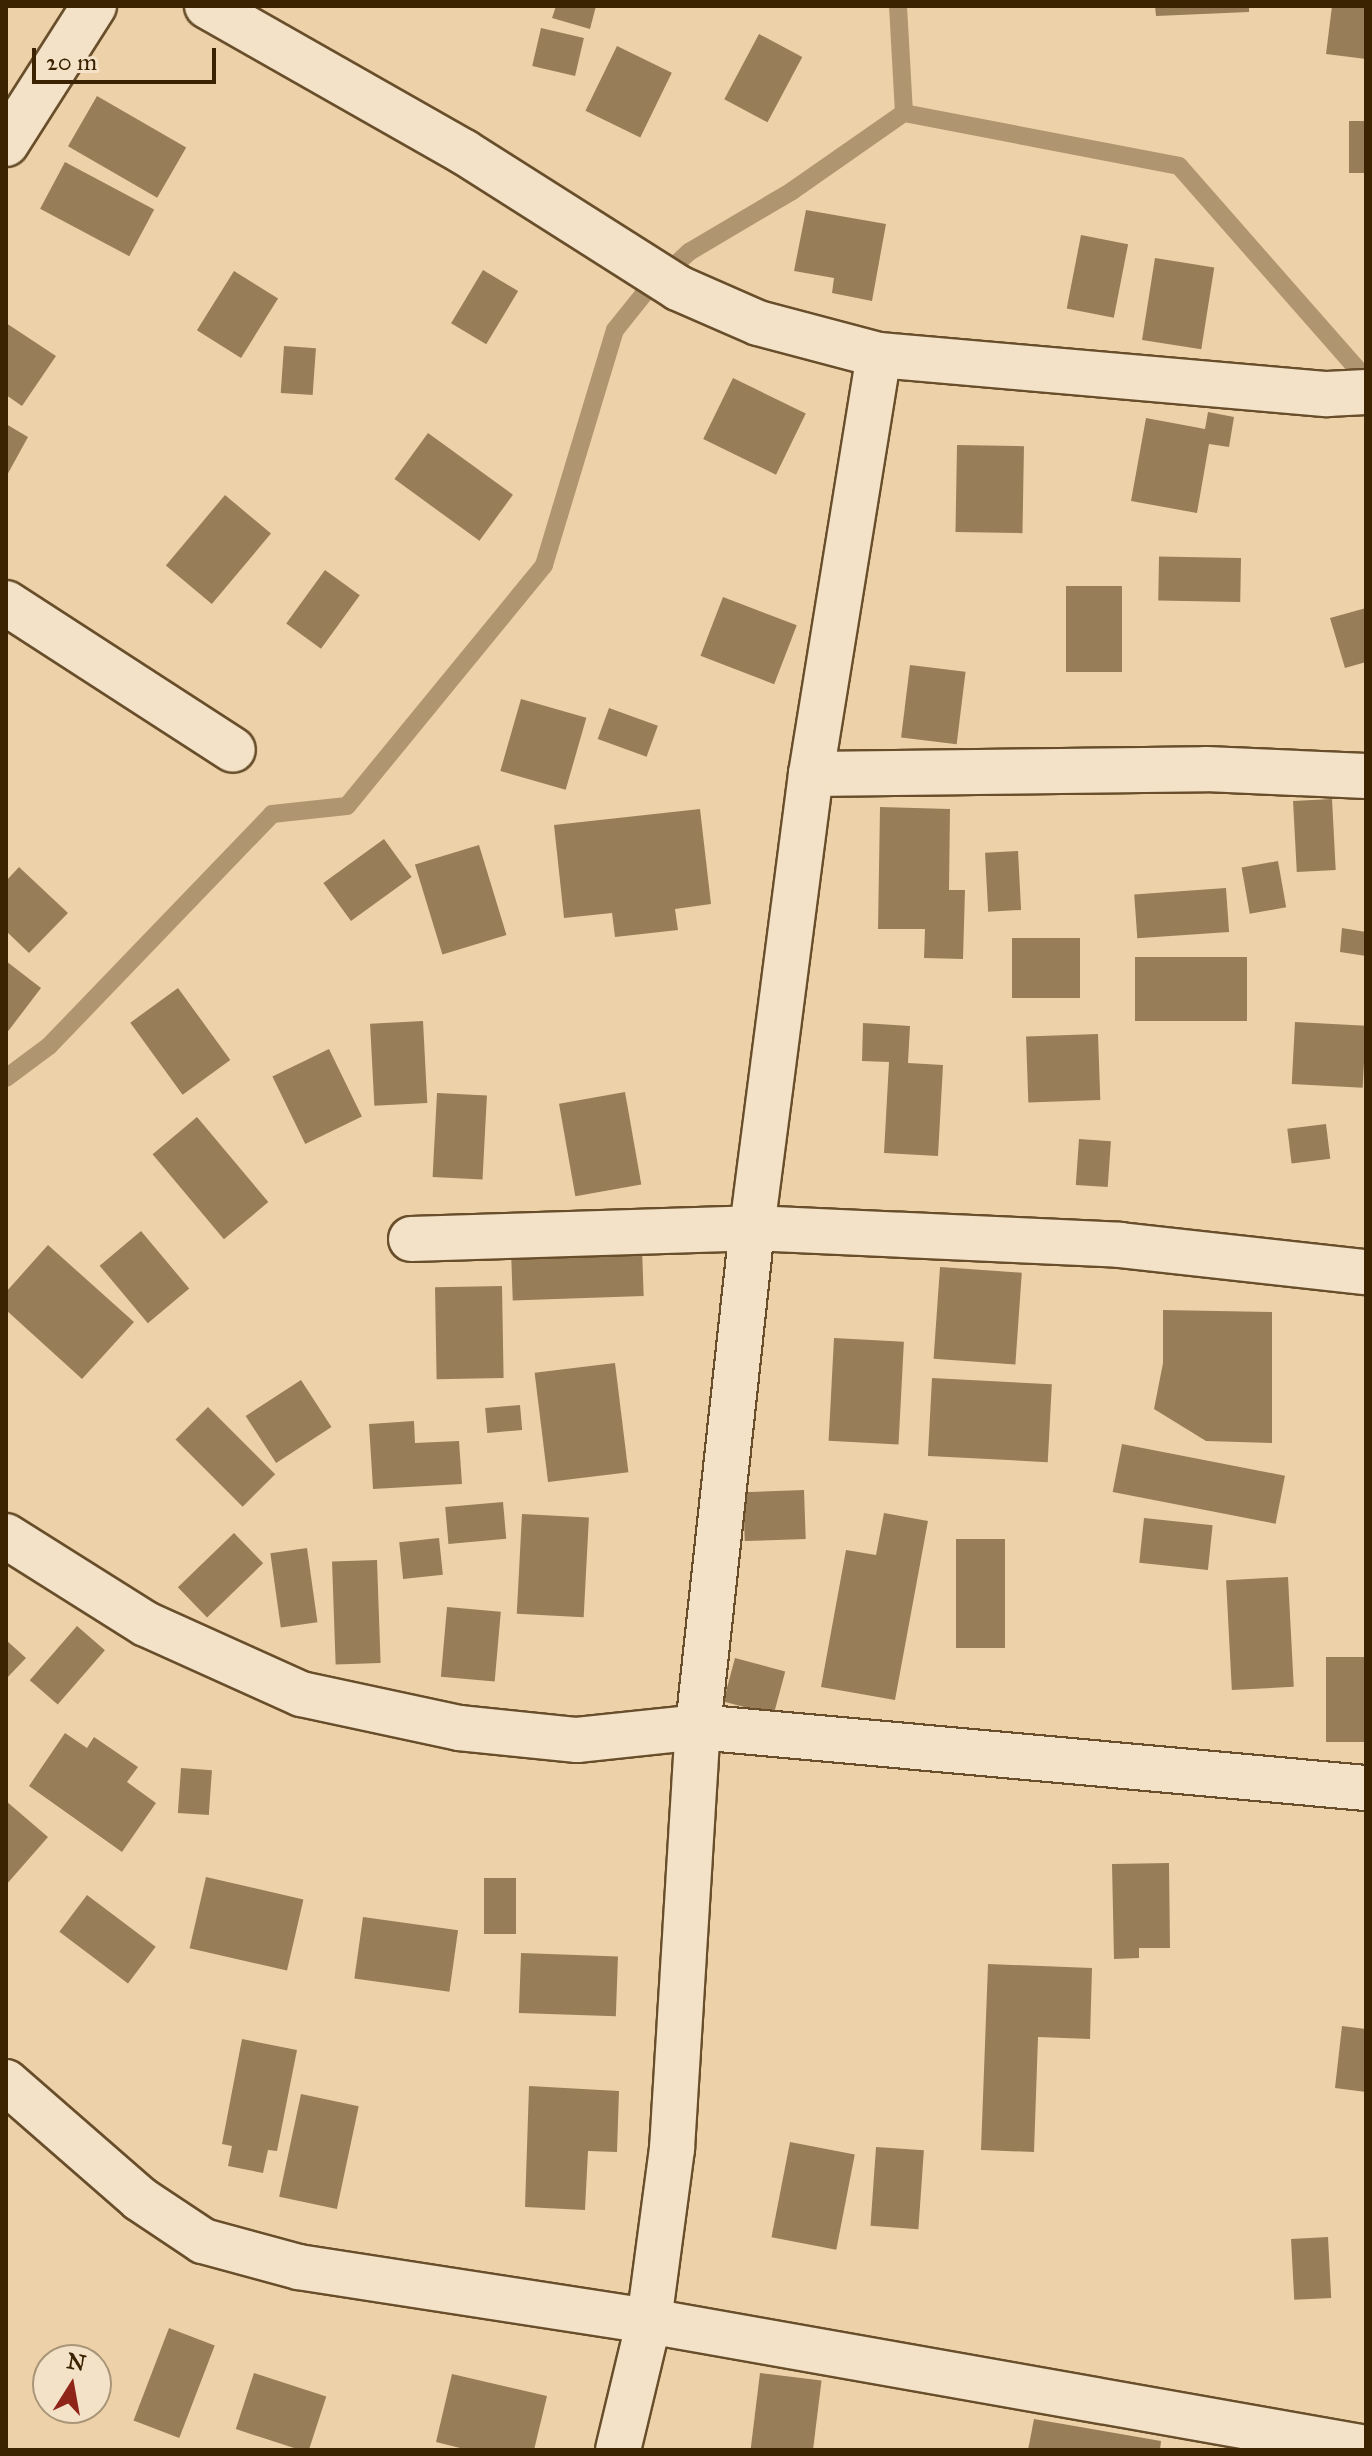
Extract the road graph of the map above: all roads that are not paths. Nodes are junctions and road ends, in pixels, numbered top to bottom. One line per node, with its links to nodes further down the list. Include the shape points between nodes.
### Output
1 (94, 6): 3 (street)
2 (207, 6): 4 (street, via 464,152 661,276 758,323)
3 (6, 144)
4 (879, 355): 5 (street, via 1327,394); 8 (street)
5 (1366, 392)
6 (6, 603): 7 (street)
7 (233, 750)
8 (811, 774): 9 (street, via 1206,769); 10 (street)
9 (1366, 776)
10 (752, 1228): 11 (street); 12 (street, via 1120,1245); 14 (street)
11 (411, 1239)
12 (1366, 1272)
13 (6, 1536): 14 (street, via 146,1624 301,1694 459,1728 577,1740)
14 (698, 1727): 15 (street); 17 (street, via 672,2149)
15 (1366, 1788)
16 (6, 2082): 17 (street, via 140,2199 203,2241 299,2267)
17 (649, 2321): 18 (street); 19 (street)
18 (1366, 2448)
19 (618, 2450)

